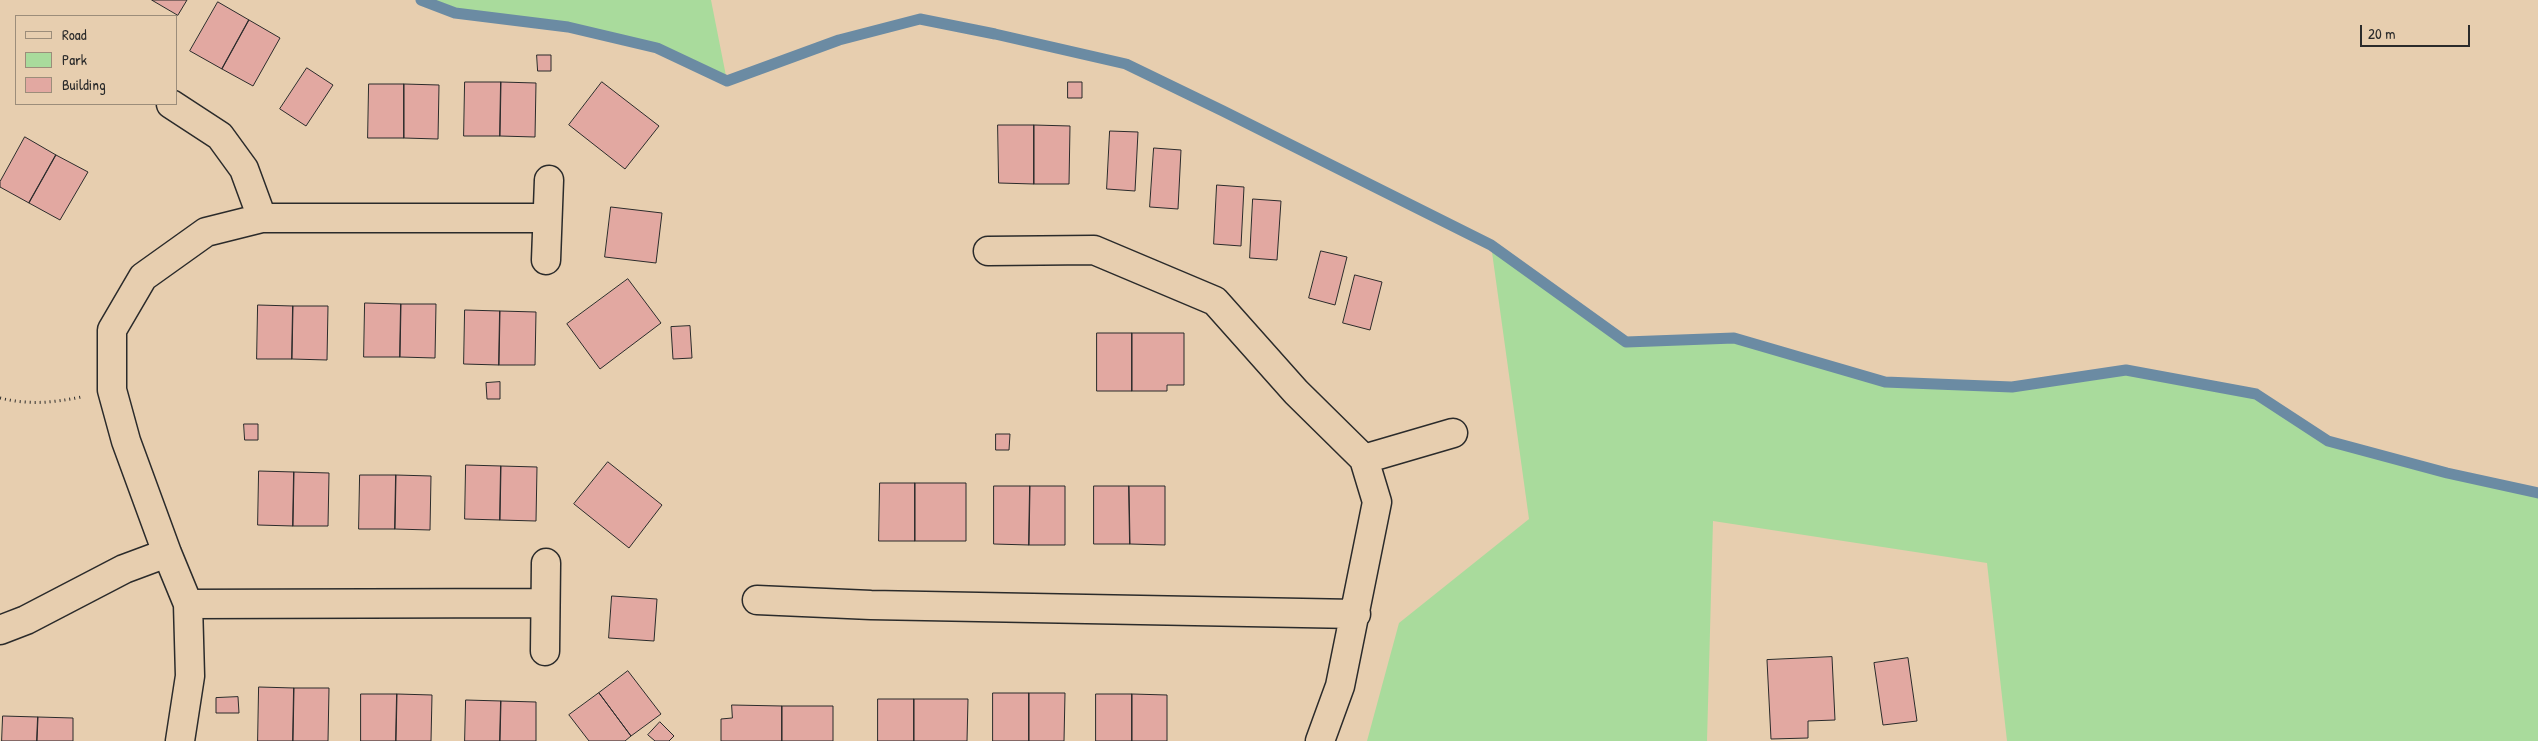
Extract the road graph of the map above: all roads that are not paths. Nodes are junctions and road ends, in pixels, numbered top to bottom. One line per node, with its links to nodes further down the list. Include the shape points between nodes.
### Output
1 (173, 105): 3 (street, via 220,136 244,169)
2 (549, 180): 4 (street)
3 (262, 218): 4 (street); 9 (street, via 206,232 143,277 112,330 112,390 126,441)
4 (547, 218): 6 (street)
5 (988, 251): 8 (street, via 1094,250 1215,301 1296,392)
6 (546, 260)
7 (1453, 433): 8 (street)
8 (1364, 459): 14 (street, via 1376,502)
9 (167, 553): 12 (street); 15 (street, via 124,569 26,620)
10 (546, 563): 13 (street)
11 (758, 600): 14 (street, via 881,606)
12 (188, 604): 13 (street); 17 (street, via 190,676)
13 (546, 604): 16 (street)
14 (1356, 614): 18 (street, via 1340,686)
15 (0, 630)
16 (545, 651)
17 (180, 741)
18 (1320, 741)

